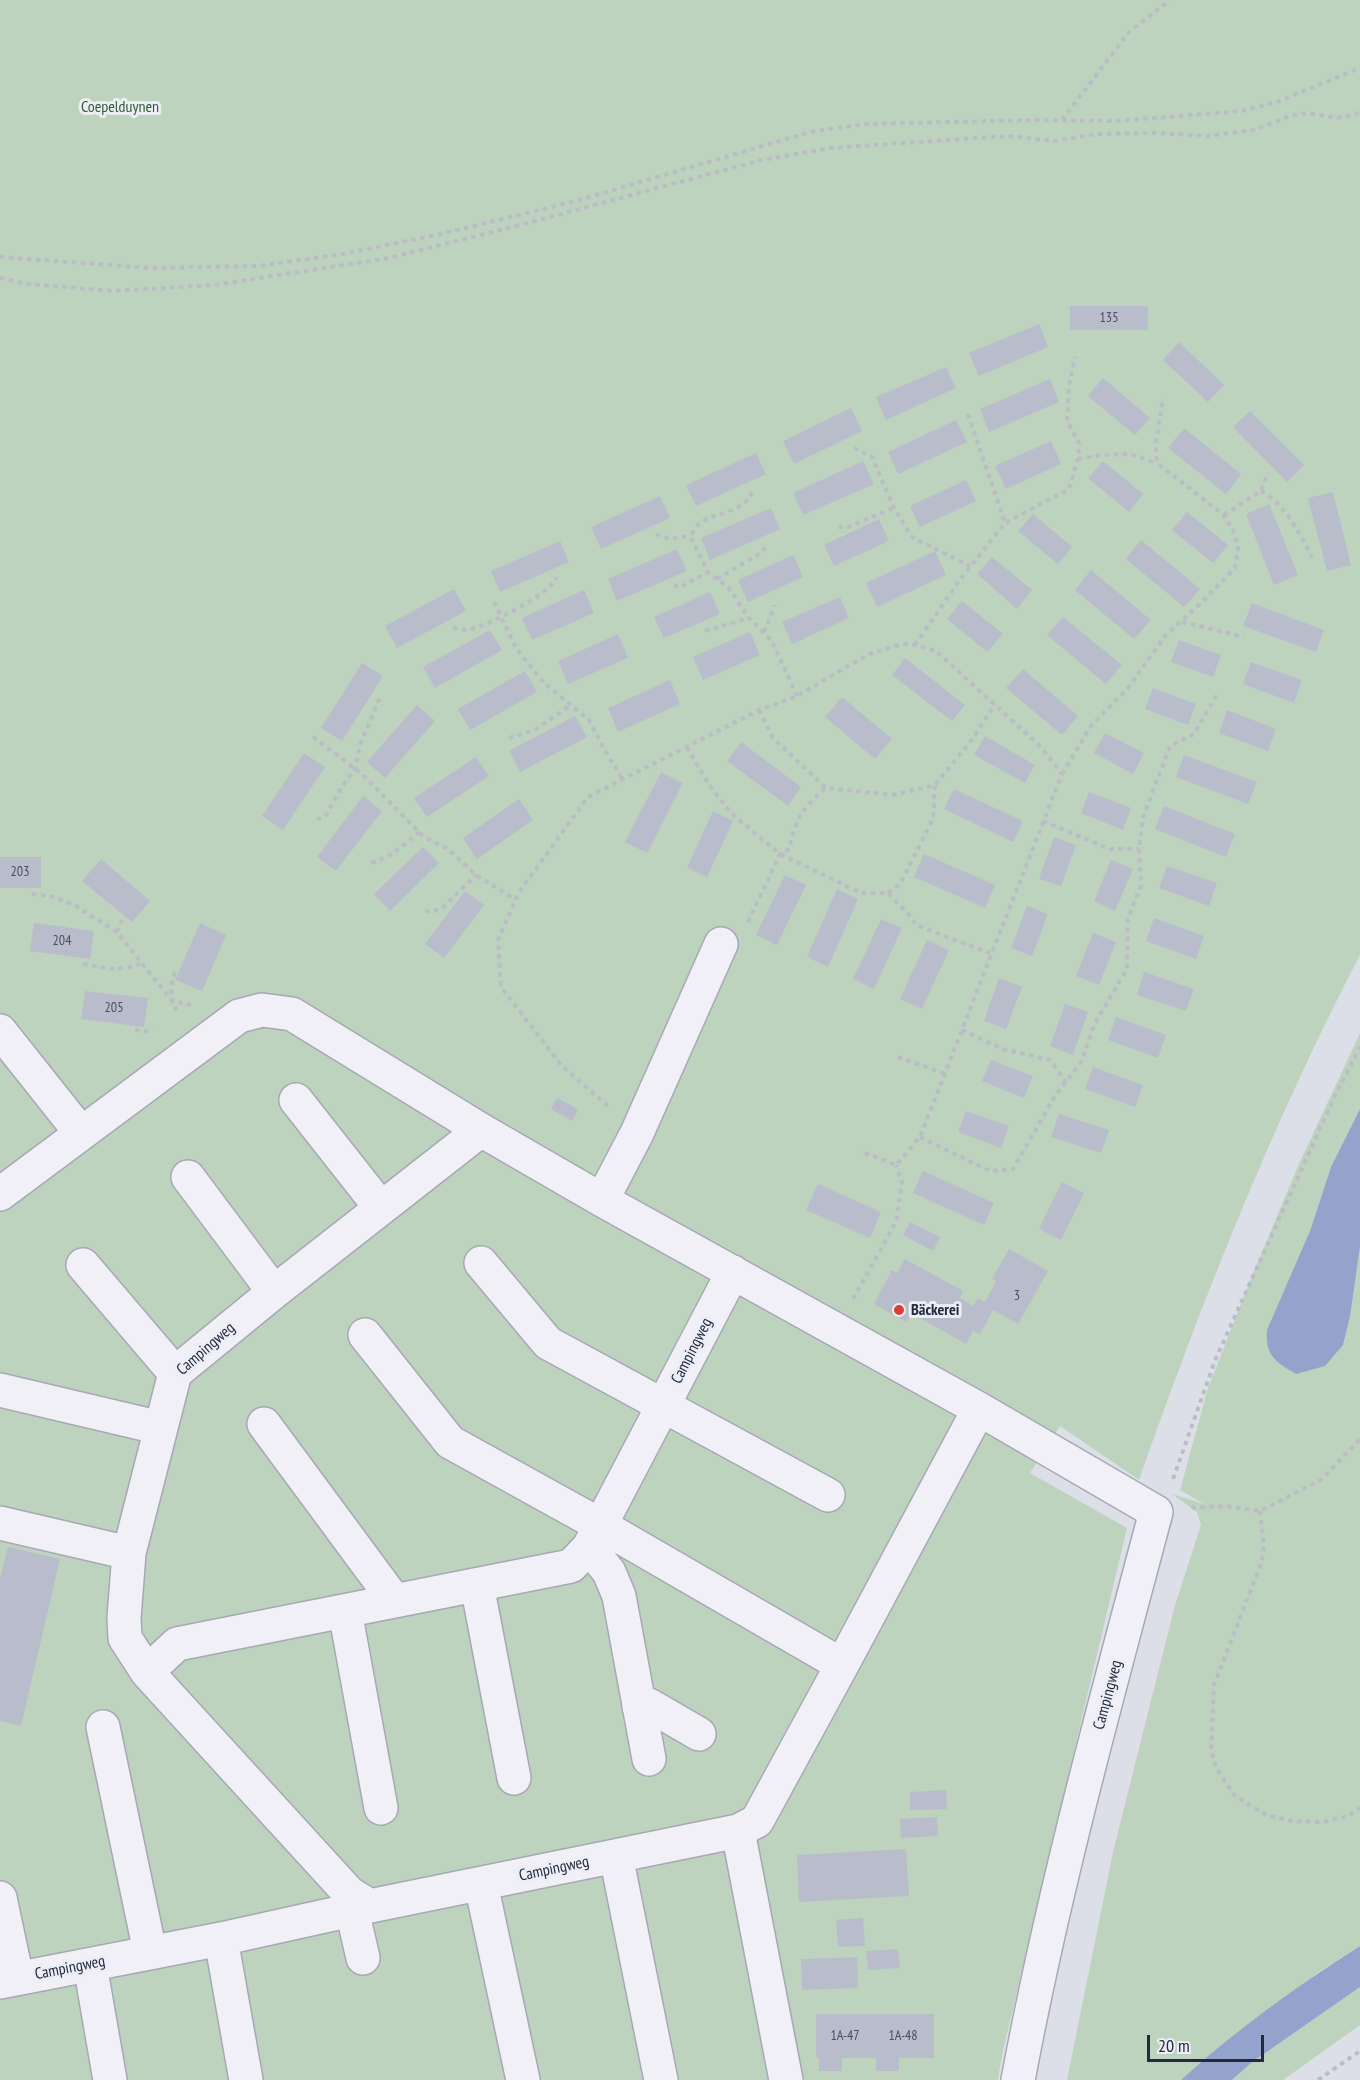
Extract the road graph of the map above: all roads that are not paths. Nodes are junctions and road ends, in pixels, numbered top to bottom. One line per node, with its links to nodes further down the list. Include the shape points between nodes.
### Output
1 (721, 944): 8 (street, via 637,1133)
2 (0, 1031): 5 (street)
3 (296, 1100): 9 (street)
4 (481, 1130): 5 (street, via 292,1014 262,1010 239,1016); 8 (street); 9 (street, Campingweg)
5 (81, 1134): 7 (street)
6 (188, 1177): 13 (street)
7 (0, 1194)
8 (602, 1200): 12 (street)
9 (381, 1208): 13 (street, Campingweg)
10 (481, 1263): 17 (street, via 548,1343)
11 (83, 1265): 15 (street)
12 (733, 1272): 17 (street, Campingweg); 18 (street)
13 (274, 1292): 15 (street, Campingweg)
14 (365, 1335): 23 (street, via 450,1442)
15 (175, 1373): 20 (street, Campingweg)
16 (0, 1390): 20 (street)
17 (665, 1405): 21 (street); 23 (street, Campingweg)
18 (978, 1409): 28 (street, Campingweg); 51 (street, Campingweg, via 1161,1502 1071,1834)
19 (264, 1424): 26 (street)
20 (161, 1428): 24 (street, Campingweg)
21 (828, 1495)
22 (0, 1523): 24 (street)
23 (594, 1536): 25 (street, Campingweg, via 571,1566); 28 (street); 30 (street, via 619,1596)
24 (129, 1553): 29 (street, Campingweg, via 125,1638)
25 (477, 1585): 26 (street, Campingweg); 34 (street)
26 (394, 1600): 27 (street, Campingweg)
27 (345, 1611): 29 (street, Campingweg, via 177,1644); 35 (street)
28 (842, 1665): 36 (street, Campingweg, via 757,1821)
29 (147, 1672): 40 (street, Campingweg)
30 (639, 1707): 32 (street, via 649,1705); 33 (street)
31 (103, 1727): 42 (street)
32 (699, 1734)
33 (649, 1759)
34 (514, 1778)
35 (381, 1808)
36 (738, 1831): 37 (street, Campingweg); 50 (street)
37 (616, 1856): 38 (street, Campingweg); 49 (street)
38 (481, 1884): 40 (street, Campingweg); 48 (street)
39 (0, 1898): 45 (street)
40 (361, 1908): 41 (street, Campingweg); 43 (street)
41 (221, 1939): 42 (street, Campingweg); 47 (street)
42 (150, 1952): 44 (street, Campingweg)
43 (363, 1958)
44 (90, 1965): 45 (street, Campingweg); 46 (street)
45 (8, 1980)
46 (110, 2080)
47 (246, 2080)
48 (523, 2080)
49 (661, 2080)
50 (786, 2080)
51 (1018, 2080)

